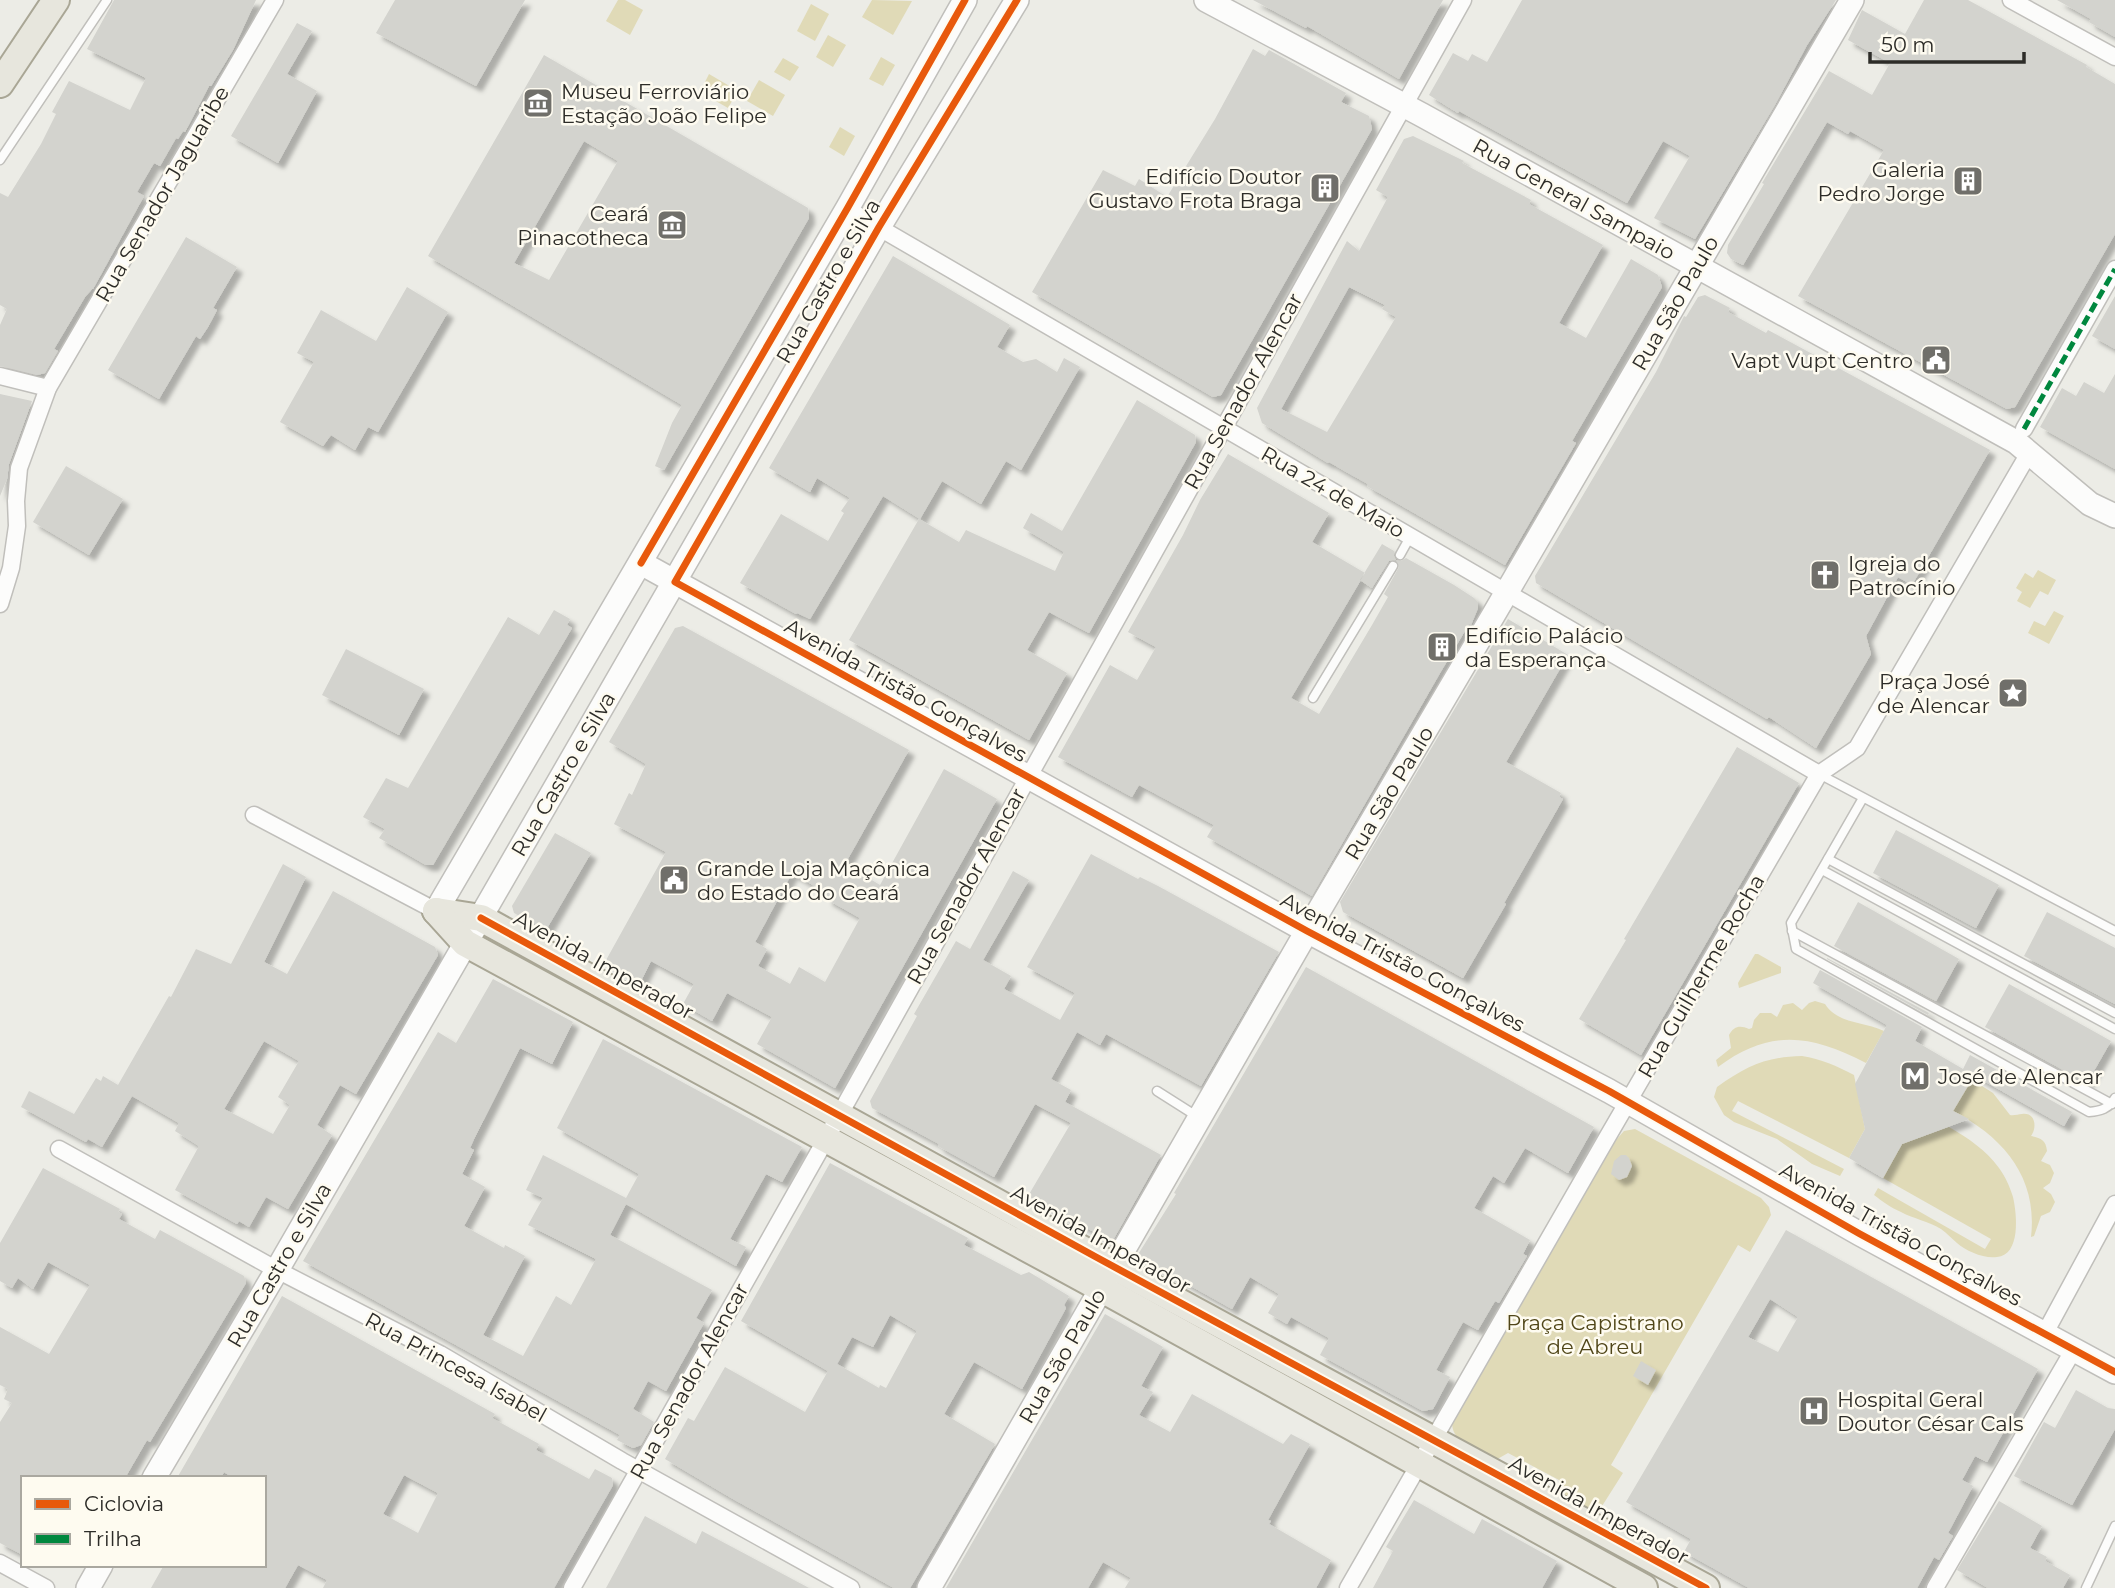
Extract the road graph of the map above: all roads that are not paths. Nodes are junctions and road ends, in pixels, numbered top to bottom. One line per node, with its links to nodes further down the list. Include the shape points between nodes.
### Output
1 (56, 0): 11 (main road)
2 (107, 0): 13 (lane)
3 (275, 0): 19 (street, Rua Senador Jaguaribe)
4 (965, 0): 14 (street, Rua Castro e Silva)
5 (1017, 0): 15 (street, Rua Castro e Silva)
6 (1206, 0): 12 (street, Rua General Sampaio)
7 (1463, 0): 12 (street, Rua Senador Alencar)
8 (1852, 0): 16 (street, Rua São Paulo)
9 (2011, 0): 10 (street)
10 (2115, 57)
11 (0, 84)
12 (1404, 105): 16 (street, Rua General Sampaio); 20 (street, Rua Senador Alencar)
13 (0, 160)
14 (848, 209): 15 (street, Rua 24 de Maio); 26 (street, Rua Castro e Silva)
15 (879, 227): 20 (street, Rua 24 de Maio); 28 (street, Rua Castro e Silva)
16 (1696, 267): 22 (street, Rua General Sampaio); 29 (street, Rua São Paulo)
17 (2115, 269): 21 (street)
18 (0, 376): 19 (street)
19 (48, 388): 30 (street, Rua Senador Jaguaribe, via 19,468 17,526)
20 (1223, 428): 24 (street, Rua 24 de Maio); 33 (street, Rua Senador Alencar)
21 (2024, 429)
22 (2029, 453): 23 (street, Rua General Sampaio, via 2090,504); 32 (street, Rua Guilherme Rocha, via 1857,748)
23 (2115, 516)
24 (1410, 537): 25 (lane); 29 (street, Rua 24 de Maio)
25 (1400, 555)
26 (641, 563): 28 (street, Avenida Tristão Gonçalves); 38 (street, Rua Castro e Silva)
27 (1393, 566): 31 (lane)
28 (675, 582): 33 (street, Avenida Tristão Gonçalves); 39 (street, Rua Castro e Silva)
29 (1506, 593): 32 (street, Rua 24 de Maio); 42 (street, Rua São Paulo)
30 (0, 604)
31 (1313, 698)
32 (1819, 774): 34 (lane); 48 (street, Rua Guilherme Rocha)
33 (1027, 777): 42 (street, Avenida Tristão Gonçalves); 49 (street, Rua Senador Alencar)
34 (1863, 798): 36 (lane); 40 (lane)
35 (254, 815): 38 (street, Avenida Imperador)
36 (1828, 859): 37 (lane); 44 (lane)
37 (1822, 870): 41 (lane, via 1791,923); 45 (lane)
38 (436, 911): 39 (main road, Avenida Imperador); 43 (main road, Avenida Imperador)
39 (481, 918): 43 (street, Rua Castro e Silva); 49 (main road, Avenida Imperador)
40 (2115, 930)
41 (1792, 931): 47 (lane); 47 (lane, via 1797,949 2089,1112 2100,1111)
42 (1307, 932): 48 (street, Avenida Tristão Gonçalves); 50 (street, Rua São Paulo)
43 (465, 943): 51 (main road, Avenida Imperador); 54 (street, Rua Castro e Silva)
44 (2115, 1013)
45 (2115, 1029)
46 (1157, 1091): 50 (lane)
47 (2113, 1101)
48 (1628, 1102): 56 (street, Avenida Tristão Gonçalves); 59 (street, Rua Guilherme Rocha)
49 (839, 1115): 51 (street, Rua Senador Alencar); 55 (main road, Avenida Imperador)
50 (1200, 1119): 55 (street, Rua São Paulo)
51 (826, 1139): 55 (main road, Avenida Imperador); 61 (street, Rua Senador Alencar)
52 (59, 1149): 54 (street, Rua Princesa Isabel)
53 (2115, 1204): 56 (street)
54 (277, 1270): 61 (street, Rua Princesa Isabel, via 440,1354); 62 (street, Rua Castro e Silva)
55 (1107, 1278): 59 (main road, Avenida Imperador); 60 (main road, Avenida Imperador); 70 (street, Rua São Paulo)
56 (2045, 1334): 57 (street, Avenida Tristão Gonçalves)
57 (2074, 1349): 58 (street, Avenida Tristão Gonçalves); 74 (street)
58 (2115, 1372)
59 (1434, 1440): 60 (street, Rua Guilherme Rocha); 73 (main road, Avenida Imperador)
60 (1420, 1465): 71 (street, Rua Guilherme Rocha); 72 (main road, Avenida Imperador)
61 (639, 1471): 68 (street, Rua Senador Alencar); 69 (street, Rua Princesa Isabel)
62 (155, 1476)
63 (2115, 1526): 75 (lane)
64 (0, 1563): 66 (street)
65 (101, 1567): 67 (street)
66 (46, 1588)
67 (88, 1588)
68 (572, 1588)
69 (851, 1588)
70 (929, 1588)
71 (1348, 1588)
72 (1644, 1588)
73 (1706, 1588)
74 (1935, 1588)
75 (2085, 1588)

